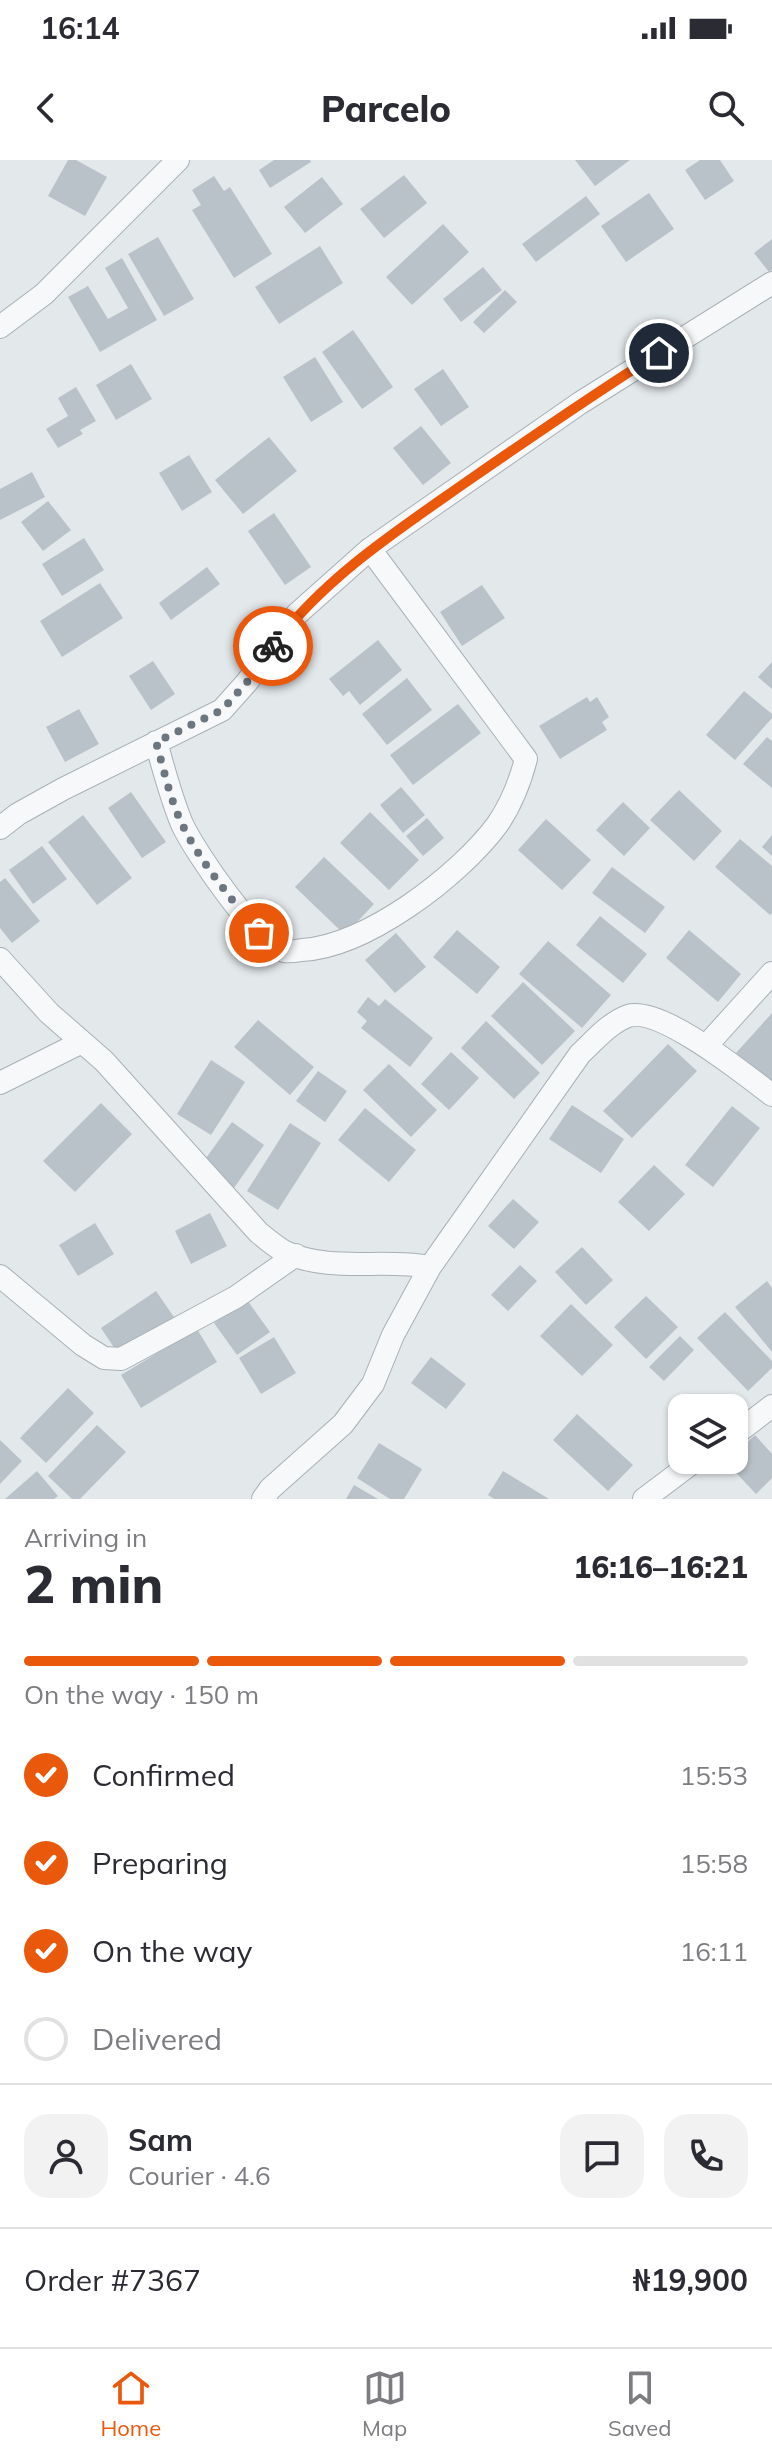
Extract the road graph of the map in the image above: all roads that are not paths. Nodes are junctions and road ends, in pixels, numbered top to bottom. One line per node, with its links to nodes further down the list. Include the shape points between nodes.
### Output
1 (178, 160): 3 (street, via 44,294)
2 (772, 283): 4 (street, via 580,403)
3 (0, 327)
4 (370, 549): 5 (street, via 297,614 222,710); 5 (street, via 526,759 498,823 469,859 376,925 322,949 285,951 259,933 183,826)
5 (156, 742): 6 (street)
6 (0, 828)
7 (0, 959): 9 (street)
8 (772, 973): 10 (street)
9 (82, 1042): 11 (street); 13 (street, via 259,1233)
10 (706, 1046): 12 (street); 14 (street, via 655,1017 639,1014 609,1027 580,1054)
11 (0, 1083)
12 (772, 1095)
13 (296, 1255): 14 (street, via 331,1264); 15 (street, via 236,1297 121,1359 104,1358 83,1345)
14 (430, 1267): 19 (street, via 373,1384 343,1424)
15 (0, 1276)
16 (772, 1406): 17 (street)
17 (748, 1424)
18 (677, 1474): 20 (street)
19 (263, 1499)
20 (644, 1499)

